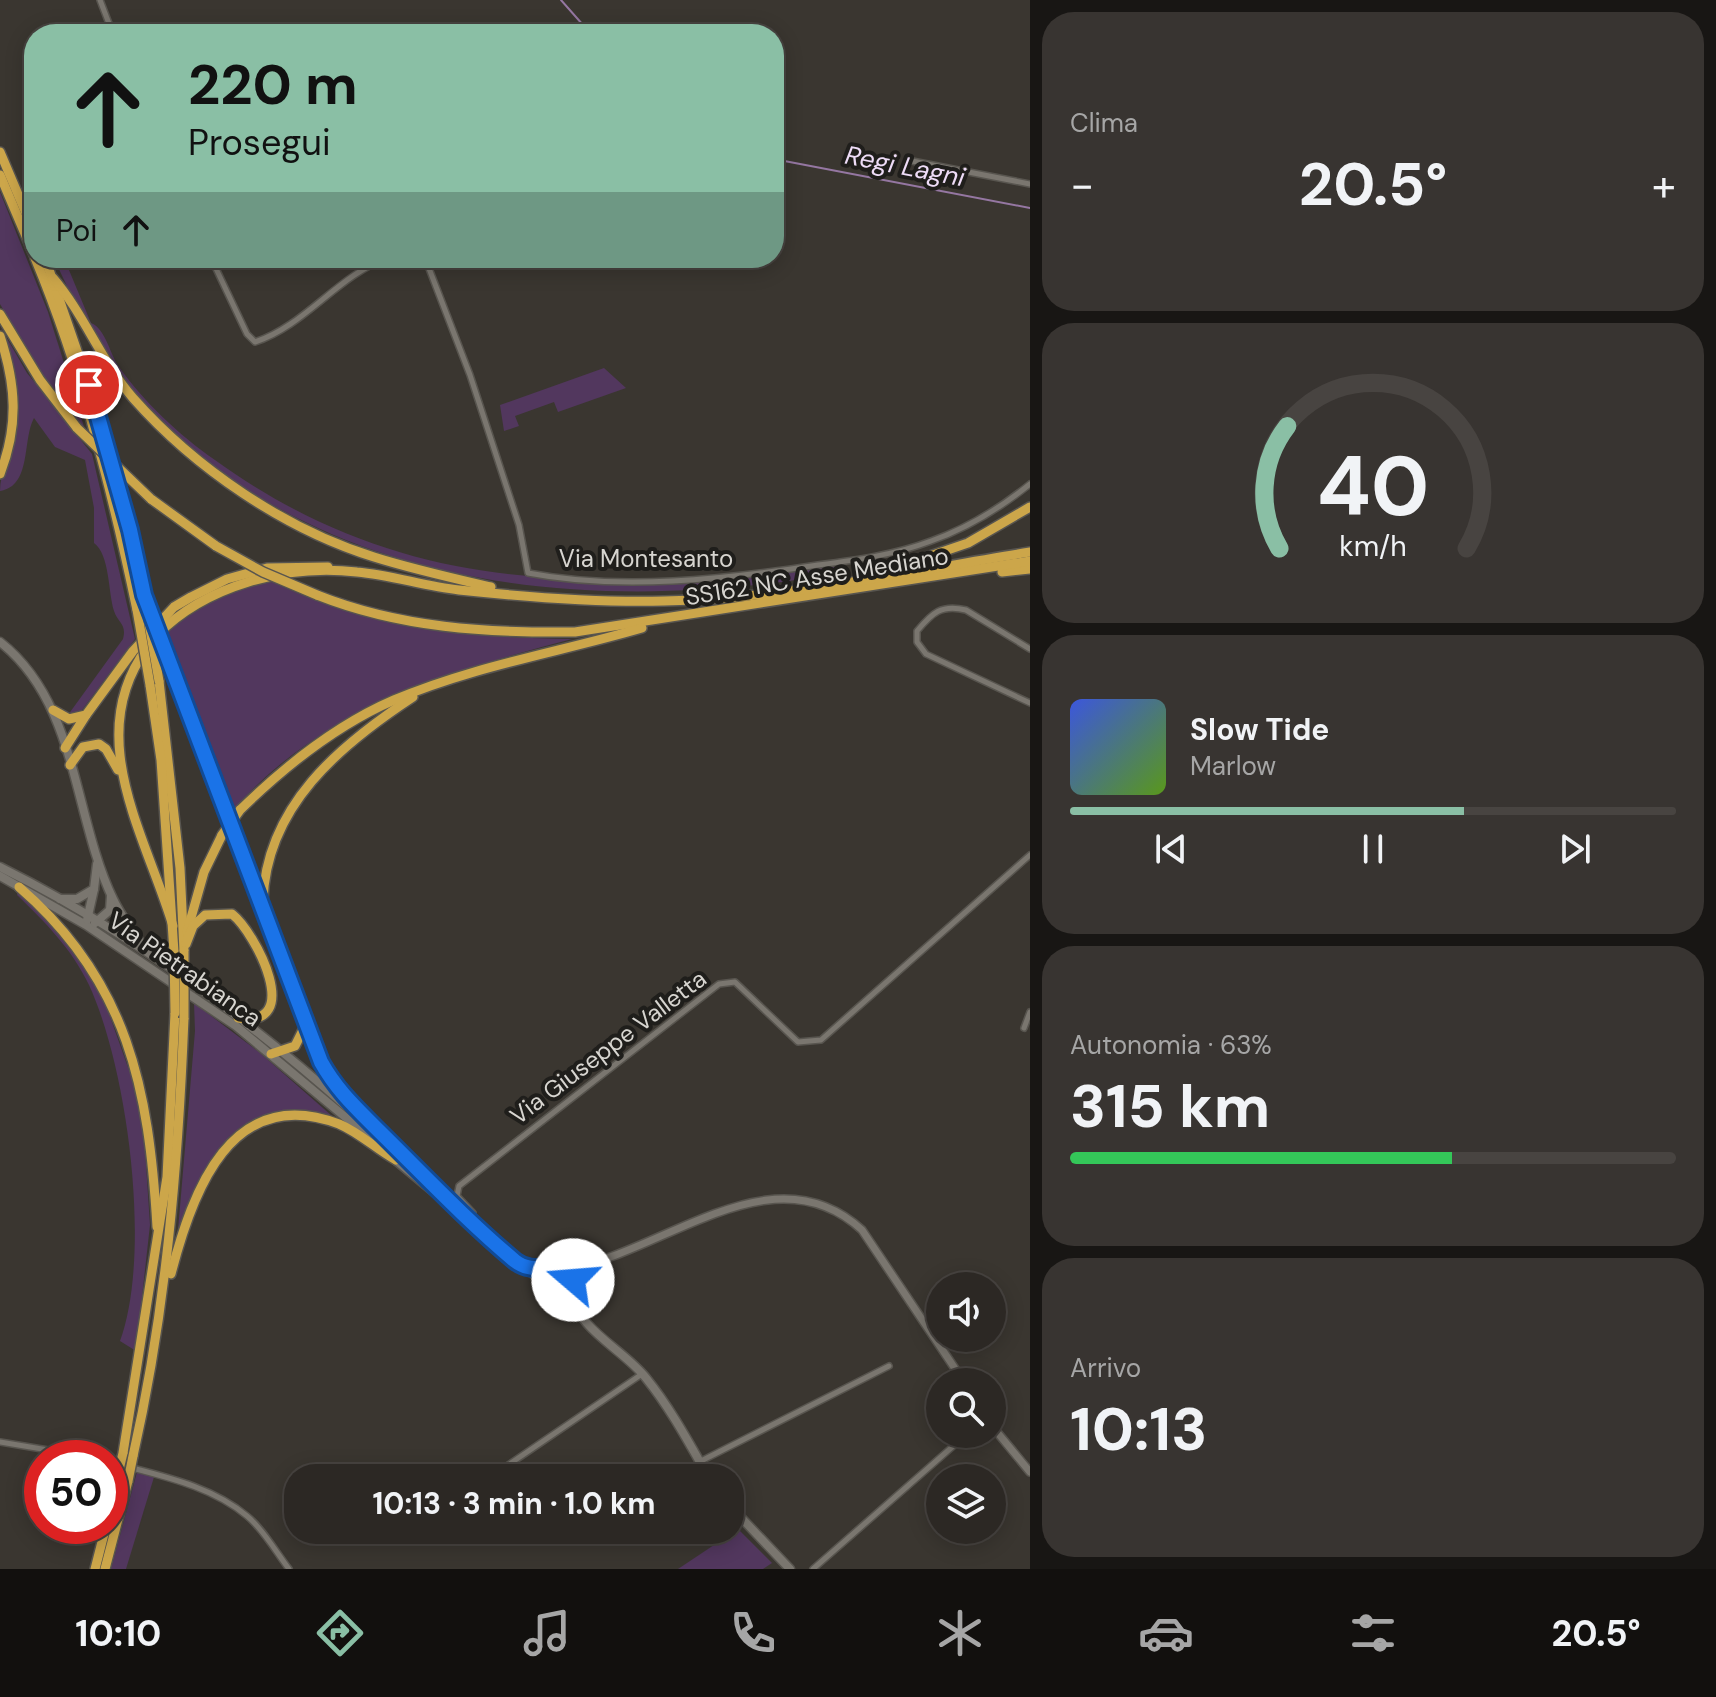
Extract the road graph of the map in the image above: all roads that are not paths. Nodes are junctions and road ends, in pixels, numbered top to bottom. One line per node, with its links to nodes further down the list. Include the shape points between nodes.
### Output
1 (100, 0): 2 (street)
2 (109, 24)
3 (0, 152): 7 (highway)
4 (912, 161): 6 (street)
5 (0, 175): 8 (highway)
6 (1030, 184)
7 (24, 208)
8 (24, 231)
9 (39, 268): 31 (highway, bridge, via 88,412)
10 (49, 268): 14 (highway)
11 (216, 268): 12 (street, via 255,342)
12 (366, 268)
13 (429, 268): 18 (street, Via Montesanto, via 519,525 528,573 608,580 721,577 884,555 973,524)
14 (53, 278): 26 (highway, via 134,399 246,494 310,531 372,557); 27 (highway, via 97,409)
15 (0, 314): 28 (highway, bridge, via 77,428 151,499 263,572 373,614 423,625 503,633 575,632)
16 (0, 336): 17 (highway, via 15,416)
17 (0, 474)
18 (1030, 484)
19 (1030, 507): 25 (highway, via 968,543)
20 (1030, 552): 25 (highway)
21 (1030, 561): 24 (highway)
22 (1030, 569): 24 (highway)
23 (355, 571): 26 (highway, via 458,590); 35 (highway, via 267,568 191,597 174,607 133,651); 38 (highway, via 257,579 219,593 169,624 130,672 117,734)
24 (971, 572): 28 (highway, SS162 NC Asse Mediano)
25 (857, 580): 26 (highway, via 664,601)
26 (518, 594)
27 (144, 595): 31 (highway, bridge); 47 (highway, bridge)
28 (668, 620): 32 (highway)
29 (0, 642): 34 (main road, via 32,675)
30 (1030, 649): 33 (street, via 955,607 932,614 917,631 917,642 926,654)
31 (155, 683): 50 (highway); 51 (highway, via 179,854)
32 (427, 688): 47 (highway, via 343,748 304,789 269,855); 51 (highway, bridge, via 360,718 312,748 240,810 222,835)
33 (1030, 703)
34 (53, 710): 35 (highway, via 69,719); 36 (main road)
35 (86, 715): 36 (highway)
36 (65, 748): 37 (main road)
37 (70, 765): 38 (highway, via 83,747 99,744); 39 (main road)
38 (122, 778): 50 (highway)
39 (96, 855): 44 (main road); 45 (main road)
40 (1030, 855): 60 (street, Via Giuseppe Valletta, via 821,1040 798,1042 735,982 719,984 459,1186 457,1196 473,1213)
41 (0, 867): 46 (main road, Via Pietrabianca)
42 (0, 876): 43 (main road, Via Pietrabianca)
43 (19, 887): 48 (main road, Via Pietrabianca); 62 (highway, via 68,933 91,964 127,1045 152,1155)
44 (94, 889): 46 (main road, via 77,899); 48 (main road)
45 (111, 896): 49 (main road, via 110,910); 52 (main road)
46 (57, 899): 48 (main road, Via Pietrabianca)
47 (263, 908): 56 (highway)
48 (87, 921): 49 (main road); 58 (main road, Via Pietrabianca)
49 (98, 922): 52 (main road, Via Pietrabianca)
50 (173, 926): 51 (highway)
51 (179, 952): 54 (highway, bridge); 55 (highway, via 205,915 232,914 247,929 273,1002 258,1018)
52 (153, 959): 55 (main road, Via Pietrabianca)
53 (1030, 1012): 57 (street)
54 (180, 1015): 62 (highway); 69 (highway, via 180,1135)
55 (238, 1018): 58 (main road, Via Pietrabianca)
56 (305, 1026): 58 (highway, via 300,1040); 59 (highway, via 342,1097)
57 (1024, 1028)
58 (276, 1053): 59 (main road, Via Pietrabianca)
59 (398, 1157): 60 (main road, Via Pietrabianca); 69 (highway, via 340,1125 308,1116 281,1116 245,1130 219,1153 199,1189)
60 (469, 1221): 63 (main road, Via Pietrabianca)
61 (583, 1265): 65 (street); 67 (street); 72 (street, via 767,1199 815,1201 862,1230)
62 (156, 1266): 78 (highway)
63 (525, 1268): 64 (main road); 66 (main road, Via Pietrabianca)
64 (552, 1268): 65 (main road); 66 (main road)
65 (565, 1269): 67 (main road, Via Pietrabianca)
66 (544, 1283): 68 (main road, Via Pietrabianca)
67 (571, 1285): 68 (main road); 70 (main road, Via Pietrabianca, via 574,1306)
68 (557, 1295): 70 (main road, Via Pietrabianca)
69 (163, 1304): 78 (highway, via 149,1384)
70 (592, 1328): 73 (main road, Via Pietrabianca)
71 (889, 1366): 79 (street)
72 (955, 1368)
73 (643, 1374): 79 (main road, Via Pietrabianca); 80 (street)
74 (0, 1442): 76 (street)
75 (1006, 1443): 82 (street)
76 (24, 1446)
77 (951, 1448): 90 (street)
78 (128, 1455)
79 (700, 1462)
80 (510, 1464)
81 (128, 1468): 88 (street, via 208,1493 253,1522)
82 (1030, 1472)
83 (744, 1521): 89 (main road)
84 (101, 1544): 86 (highway)
85 (110, 1544): 87 (highway)
86 (95, 1569)
87 (105, 1569)
88 (289, 1569)
89 (790, 1569)
90 (813, 1569)

